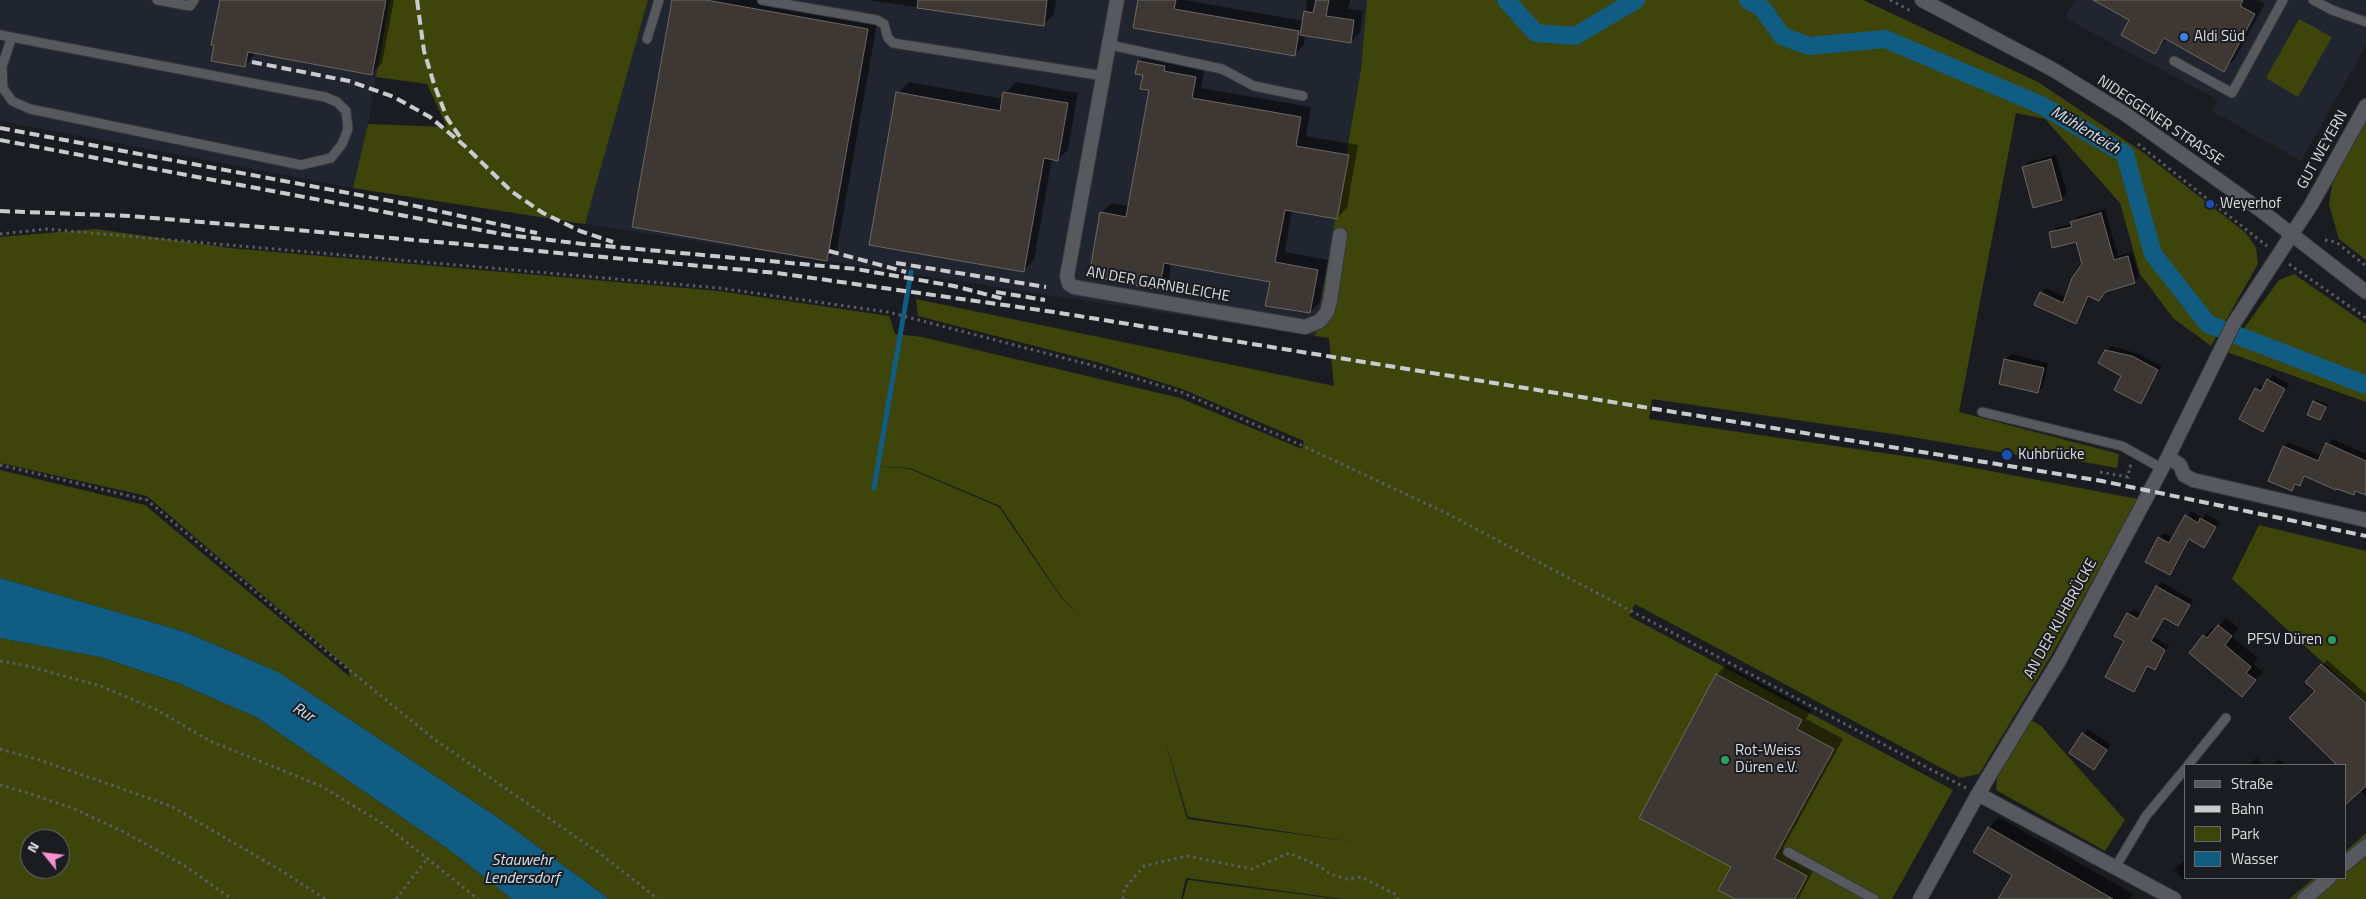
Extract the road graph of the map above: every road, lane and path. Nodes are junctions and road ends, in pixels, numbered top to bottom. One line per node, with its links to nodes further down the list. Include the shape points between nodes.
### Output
1 (157, 0): 2 (lane, via 190,6)
2 (194, 0)
3 (659, 0): 14 (lane)
4 (762, 0): 17 (lane, via 877,20 884,24 893,43)
5 (1117, 0): 15 (street, AN DER GARNBLEICHE)
6 (1890, 0): 10 (path)
7 (1922, 0): 23 (street, NIDEGGENER STRASSE, via 2052,69 2125,114)
8 (2284, 0): 16 (lane, via 2232,93)
9 (2313, 0): 11 (lane)
10 (1916, 13)
11 (2366, 22)
12 (0, 35): 13 (lane)
13 (11, 39): 13 (lane, via 325,97 337,102 346,112 348,129 331,158 301,165 30,109 12,101 3,88 2,67)
14 (647, 40)
15 (1110, 45): 17 (street, AN DER GARNBLEICHE); 18 (lane, via 1222,69 1254,86)
16 (2174, 61)
17 (1104, 76): 22 (street, AN DER GARNBLEICHE, via 1067,276 1069,284 1305,327 1320,321 1327,312)
18 (1303, 96)
19 (2366, 106): 23 (street, GUT WEYERN)
20 (2132, 139): 24 (path)
21 (0, 234): 38 (path, via 46,229 719,288 888,312 1091,365 1181,392 1444,512)
22 (1340, 235)
23 (2292, 235): 24 (street); 25 (street, NIDEGGENER STRASSE)
24 (2280, 257): 26 (path); 28 (street, AN DER KUHBRÜCKE, via 2234,324)
25 (2366, 292)
26 (2366, 318)
27 (1982, 412): 28 (lane, via 2122,446)
28 (2159, 462): 30 (path, via 2144,469 2130,466 2128,477); 31 (street, via 2180,465 2184,474 2193,480); 38 (street, AN DER KUHBRÜCKE, via 2060,659)
29 (0, 465): 49 (path, via 147,500 316,644 434,738 598,852)
30 (2100, 472)
31 (2366, 520)
32 (0, 661): 41 (path, via 101,686 159,710 210,741 321,786 385,825)
33 (2226, 718): 35 (lane)
34 (0, 749): 46 (path, via 171,806)
35 (2189, 764)
36 (2184, 770): 43 (lane, via 2146,816)
37 (0, 786): 45 (path, via 72,808 122,831 182,864)
38 (1978, 794): 43 (street); 53 (street, AN DER KUHBRÜCKE)
39 (2366, 846): 42 (street)
40 (1788, 852): 52 (lane)
41 (427, 858): 47 (path); 48 (path)
42 (2346, 863)
43 (2116, 866): 54 (street)
44 (2327, 879): 55 (street)
45 (232, 899)
46 (325, 899)
47 (396, 899)
48 (478, 899)
49 (658, 899)
50 (1123, 899): 51 (path, via 1124,889 1144,866 1187,856 1252,869 1289,854 1330,874 1346,879 1361,877 1395,894)
51 (1398, 899)
52 (1874, 899)
53 (1920, 899)
54 (2174, 899)
55 (2304, 899)

